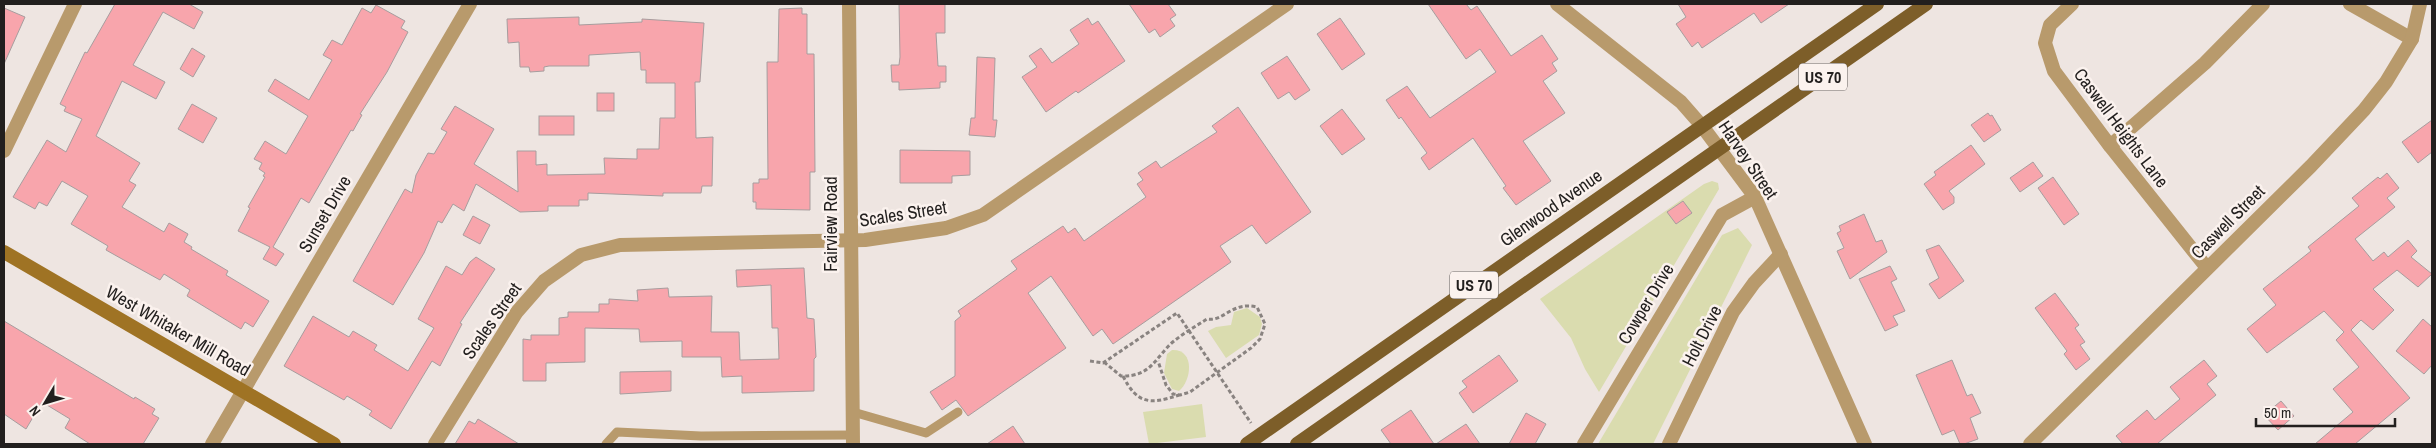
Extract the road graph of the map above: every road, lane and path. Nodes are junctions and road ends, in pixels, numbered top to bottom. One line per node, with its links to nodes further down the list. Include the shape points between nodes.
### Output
1 (75, 4): 15 (street)
2 (470, 4): 28 (street, Sunset Drive)
3 (850, 4): 18 (street, Fairview Road)
4 (1287, 4): 18 (street, Scales Street, via 983,215 946,228)
5 (1557, 4): 13 (street, Harvey Street, via 1678,99)
6 (1877, 4): 13 (main road, Glenwood Avenue / US 70)
7 (1926, 4): 16 (main road, US 70)
8 (2072, 4): 14 (street, Caswell Heights Lane, via 2050,25 2045,44 2054,71)
9 (2262, 4): 14 (street, via 2205,64)
10 (2350, 4): 12 (street)
11 (2420, 4): 12 (street, Caswell Street)
12 (2412, 40): 21 (street, Caswell Street, via 2364,110)
13 (1702, 126): 16 (street, Harvey Street); 38 (main road, Glenwood Avenue / US 70)
14 (2110, 146): 21 (street, Caswell Heights Lane)
15 (4, 150)
16 (1719, 150): 17 (street, Harvey Street); 39 (main road, US 70)
17 (1755, 197): 20 (street, Harvey Street); 40 (street, Cowper Drive, via 1722,215)
18 (850, 241): 30 (street, Fairview Road); 36 (street, Scales Street, via 620,245 581,255 544,281 516,313)
19 (4, 252): 28 (main road, West Whitaker Mill Road)
20 (1781, 254): 41 (street, Holt Drive, via 1754,283 1734,312); 42 (street, Harvey Street)
21 (2207, 268): 43 (street, Caswell Street)
22 (1189, 331): 24 (path, via 1174,341); 25 (path, via 1176,313); 26 (path); 26 (path, via 1206,319 1214,320 1234,308 1257,307 1265,324 1260,339)
23 (1090, 360): 25 (path)
24 (1158, 361): 27 (path, via 1141,373); 29 (path, via 1166,385 1173,394)
25 (1104, 362): 27 (path)
26 (1217, 372): 29 (path, via 1190,392); 32 (path)
27 (1122, 376): 29 (path, via 1130,390 1143,401)
28 (243, 390): 34 (street, Sunset Drive); 35 (main road, West Whitaker Mill Road)
29 (1180, 395)
30 (853, 412): 31 (lane, via 926,433); 33 (street, Fairview Road)
31 (958, 412)
32 (1252, 424)
33 (853, 440): 37 (lane, via 617,432)
34 (212, 444)
35 (334, 444)
36 (435, 444)
37 (606, 444)
38 (1247, 444)
39 (1297, 444)
40 (1584, 444)
41 (1669, 444)
42 (1865, 444)
43 (2030, 444)

